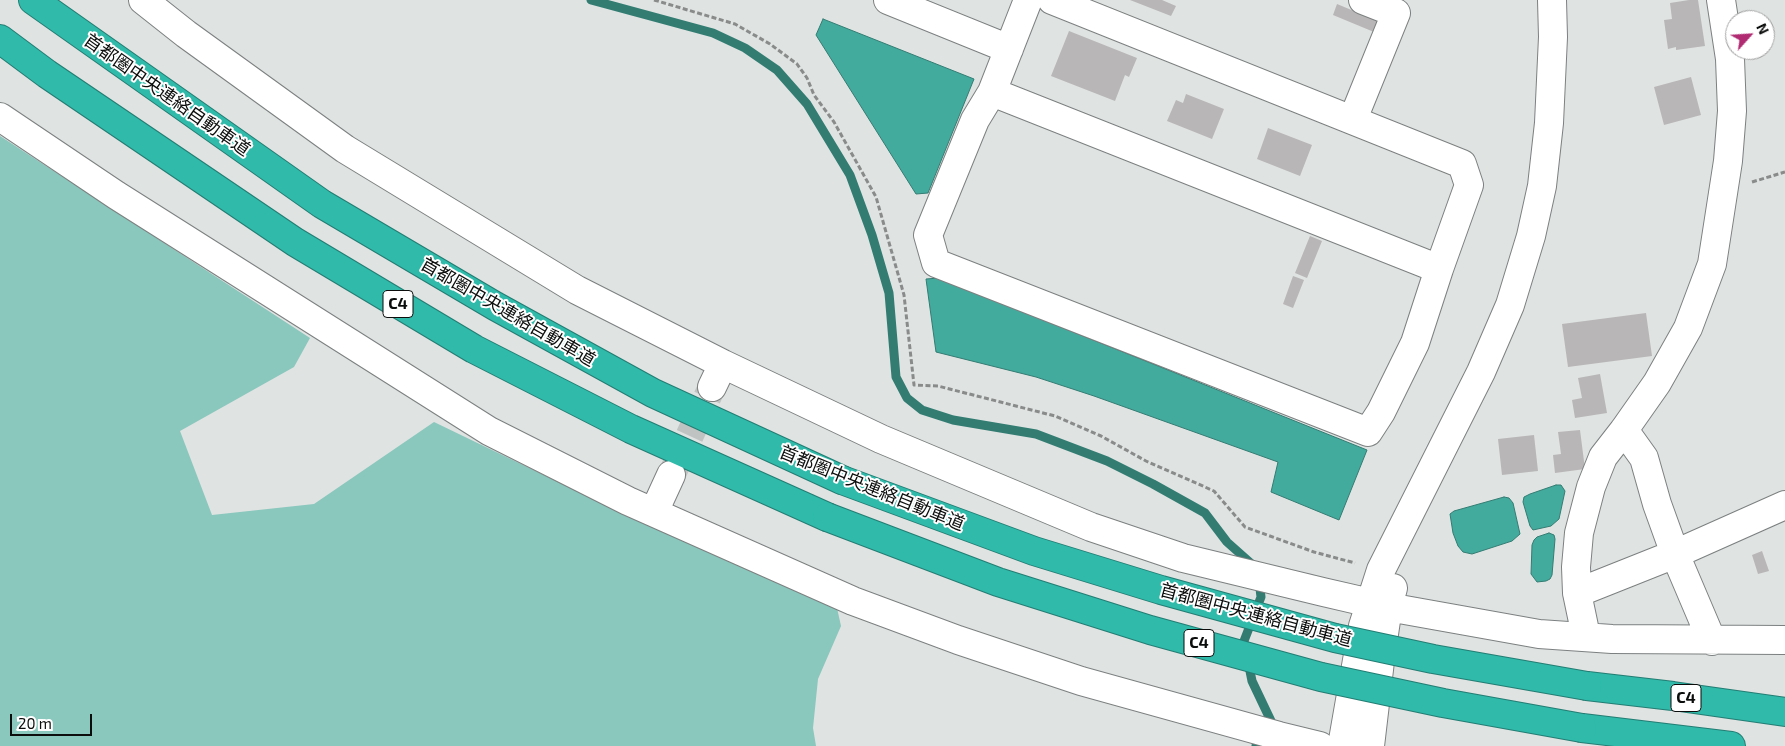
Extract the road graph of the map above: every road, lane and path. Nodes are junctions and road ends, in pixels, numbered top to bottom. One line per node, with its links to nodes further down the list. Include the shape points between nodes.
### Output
1 (33, 0): 25 (highway, 首都圏中央連絡自動車道 / C4, bridge, via 322,204 495,306 653,393 842,480 1034,551 1335,638 1587,686)
2 (143, 0): 21 (street, via 345,149 718,375 1091,527 1183,558)
3 (888, 0): 10 (street)
4 (1028, 0): 10 (street)
5 (1052, 0): 13 (street)
6 (1552, 0): 21 (street, via 1554,37 1549,123 1532,236 1502,323 1439,458)
7 (1721, 0): 15 (street, via 1730,60 1732,111 1728,162 1712,264 1688,328)
8 (1372, 2): 13 (street, via 1396,13)
9 (0, 39): 29 (highway, C4, bridge, via 295,242 474,349 631,429 827,517 998,582 1150,630 1321,677 1582,728)
10 (1009, 49): 11 (street)
11 (992, 92): 14 (street); 14 (street, via 975,120 928,236 936,263 1368,432 1415,343)
12 (0, 118): 18 (street, via 489,431)
13 (1354, 119): 14 (street, via 1462,164 1469,185)
14 (1439, 269)
15 (1624, 430): 19 (street, via 1644,458); 20 (street, via 1603,457 1591,487 1579,533)
16 (671, 475): 18 (street)
17 (1785, 505): 19 (street)
18 (654, 512): 26 (street, via 853,601 958,640 1081,682)
19 (1675, 554): 20 (street); 24 (street)
20 (1577, 593): 22 (street)
21 (1379, 605): 22 (street, via 1539,634); 27 (street, via 1363,626); 28 (street)
22 (1586, 636): 24 (street)
23 (1785, 640): 24 (street)
24 (1712, 641)
25 (1785, 712)
26 (1320, 746)
27 (1342, 746)
28 (1370, 746)
29 (1731, 746)

